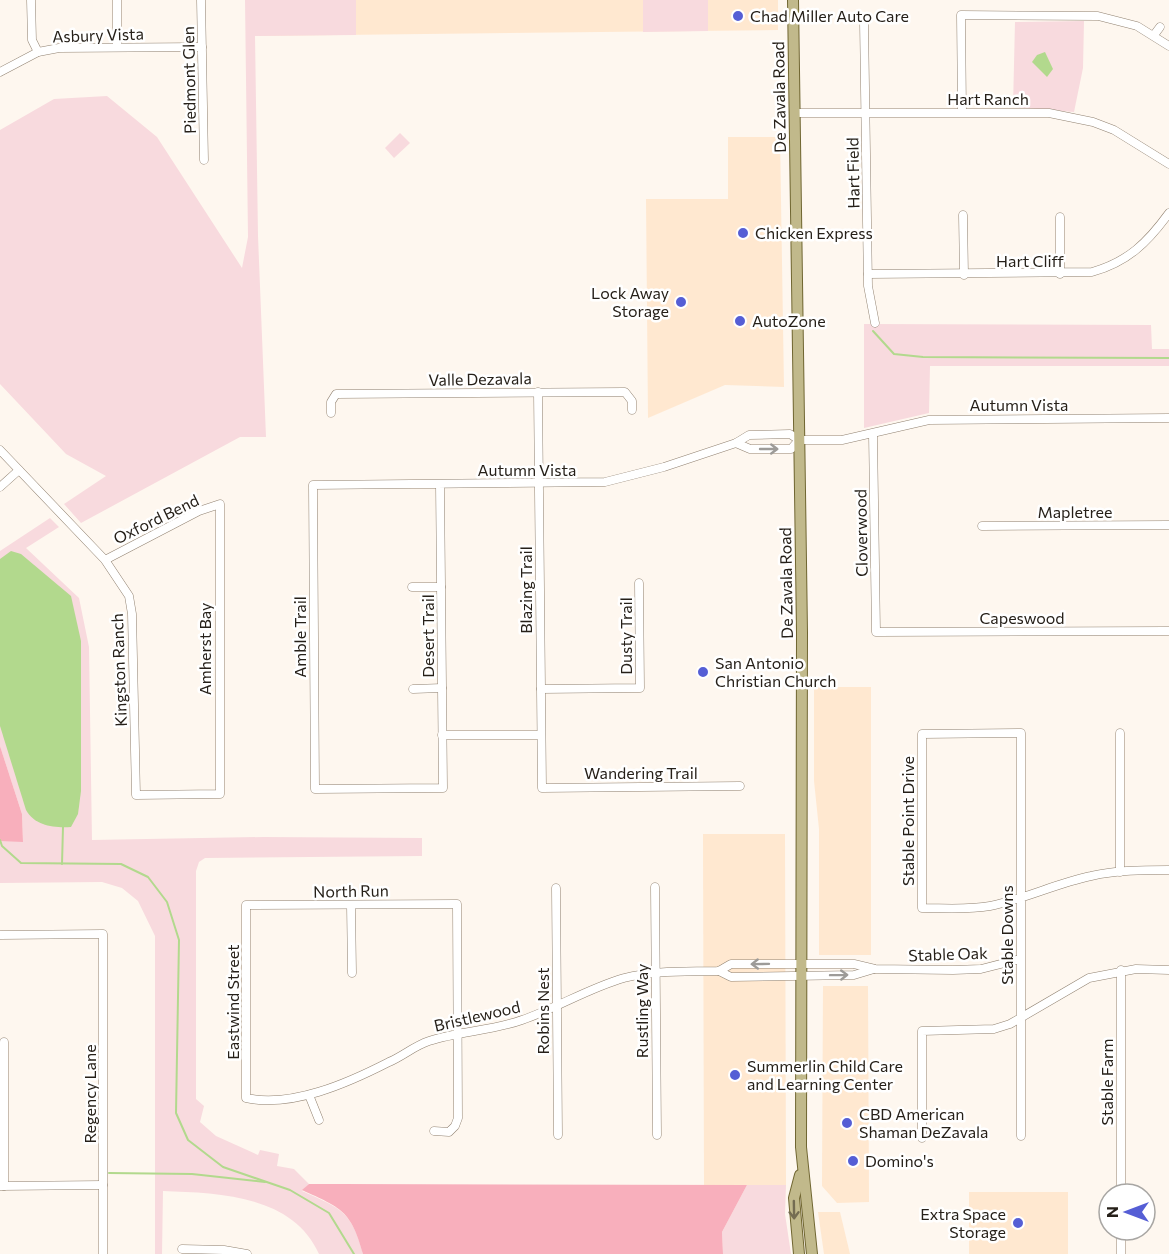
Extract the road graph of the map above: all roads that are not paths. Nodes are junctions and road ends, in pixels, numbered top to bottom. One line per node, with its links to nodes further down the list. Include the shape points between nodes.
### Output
1 (31, 0): 11 (street, via 32,40)
2 (117, 0): 9 (street)
3 (201, 0): 10 (street, Piedmont Glen)
4 (793, 0): 15 (main road, De Zavala Road)
5 (864, 22): 13 (street, Hart Field)
6 (1160, 27): 7 (street)
7 (1154, 35): 8 (street); 14 (street, via 1124,21 1098,16 961,15)
8 (1169, 46)
9 (117, 47): 10 (street, Asbury Vista); 11 (street, Asbury Vista)
10 (202, 47): 16 (street, Piedmont Glen)
11 (38, 52): 12 (street, Asbury Vista)
12 (0, 72)
13 (866, 112): 14 (street, Hart Ranch); 15 (street, Hart Ranch); 21 (street, Hart Field)
14 (962, 112): 17 (street, Hart Ranch, via 1071,116 1114,130)
15 (794, 113): 30 (main road, De Zavala Road)
16 (204, 160)
17 (1169, 164)
18 (1169, 213): 23 (street, Hart Cliff, via 1150,238 1124,260 1092,272)
19 (963, 215): 22 (street)
20 (1059, 217): 23 (street)
21 (868, 274): 22 (street, Hart Cliff); 24 (street, Hart Field)
22 (964, 274): 23 (street, Hart Cliff)
23 (1060, 274)
24 (875, 322)
25 (538, 392): 26 (street, Valle Dezavala, via 625,392 632,401); 27 (street, Valle Dezavala, via 336,394); 34 (street, Blazing Trail)
26 (632, 410)
27 (331, 413)
28 (1169, 418): 29 (street, Autumn Vista, via 947,419 912,423)
29 (873, 434): 30 (street, Autumn Vista, via 842,440); 46 (street, Cloverwood)
30 (799, 440): 31 (street, Autumn Vista, via 790,434 749,435); 31 (street, Autumn Vista, one-way to 30, via 750,449 791,449); 67 (main road, De Zavala Road)
31 (736, 443): 34 (street, Autumn Vista, via 622,479)
32 (0, 450): 33 (street, Kingston Ranch)
33 (18, 470): 37 (street); 41 (street, Kingston Ranch)
34 (539, 483): 35 (street, Autumn Vista); 49 (street, Blazing Trail)
35 (440, 484): 36 (street, Autumn Vista); 44 (street, Desert Trail)
36 (313, 485): 55 (street, Amble Trail, via 315,789)
37 (0, 487)
38 (220, 504): 41 (street, Oxford Bend); 57 (street, Amherst Bay, via 220,794)
39 (1169, 525): 40 (street, Mapletree)
40 (982, 526)
41 (105, 560): 57 (street, Kingston Ranch, via 129,596 132,614)
42 (639, 583): 49 (street, Dusty Trail, via 640,688)
43 (412, 587): 44 (street)
44 (441, 587): 47 (street, Desert Trail)
45 (1169, 631): 46 (street, Capeswood)
46 (876, 632)
47 (442, 688): 48 (street); 52 (street, Desert Trail)
48 (413, 689)
49 (541, 689): 53 (street, Blazing Trail)
50 (1120, 733): 59 (street)
51 (921, 734): 62 (street, Stable Downs, via 1021,733); 62 (street, Stable Point Drive, via 921,908 981,908)
52 (442, 735): 53 (street); 55 (street, Desert Trail)
53 (541, 735): 56 (street, Blazing Trail)
54 (740, 786): 56 (street, Wandering Trail)
55 (443, 788)
56 (542, 788)
57 (136, 795)
58 (1169, 870): 59 (street)
59 (1120, 872): 62 (street, via 1091,876)
60 (655, 887): 73 (street, Rustling Way)
61 (556, 888): 75 (street, Robins Nest)
62 (1020, 897): 66 (street, Stable Downs)
63 (351, 905): 64 (street, North Run); 72 (street); 77 (street, North Run, via 457,904)
64 (246, 906): 80 (street, Eastwind Street)
65 (0, 935): 89 (street, Regency Lane, via 103,934)
66 (1020, 959): 68 (street, Stable Oak, via 981,969); 76 (street, Stable Downs)
67 (802, 963): 68 (street, Stable Oak, via 855,964); 71 (street, Bristlewood, one-way to 71, via 731,964); 74 (main road, De Zavala Road)
68 (875, 969): 74 (street, Stable Oak, one-way to 68, via 855,975)
69 (1121, 970): 70 (street); 76 (street, via 1074,985); 88 (street, Stable Farm)
70 (1169, 970)
71 (719, 971): 73 (street, Bristlewood); 74 (street, Bristlewood, via 731,977)
72 (352, 973)
73 (655, 973): 75 (street, Bristlewood, via 621,979); 84 (street, Rustling Way)
74 (802, 976): 87 (main road, De Zavala Road)
75 (557, 1006): 77 (street, Bristlewood, via 494,1029); 83 (street, Robins Nest)
76 (1021, 1018): 85 (street, Stable Downs); 86 (street, via 986,1031 922,1031)
77 (458, 1035): 79 (street, Bristlewood, via 421,1044 382,1066); 82 (street, via 458,1118 449,1132)
78 (4, 1042): 90 (street)
79 (309, 1095): 80 (street, Bristlewood, via 278,1102); 81 (street)
80 (246, 1098)
81 (319, 1120)
82 (434, 1131)
83 (558, 1135)
84 (657, 1135)
85 (1021, 1136)
86 (922, 1138)
87 (802, 1166): 94 (main road, De Zavala Road, one-way to 94, via 794,1198); 95 (main road, De Zavala Road)
88 (1121, 1182)
89 (103, 1185): 90 (street); 92 (street, Regency Lane)
90 (2, 1186)
91 (182, 1249): 93 (street)
92 (103, 1254)
93 (247, 1254)
94 (799, 1254)
95 (812, 1254)

